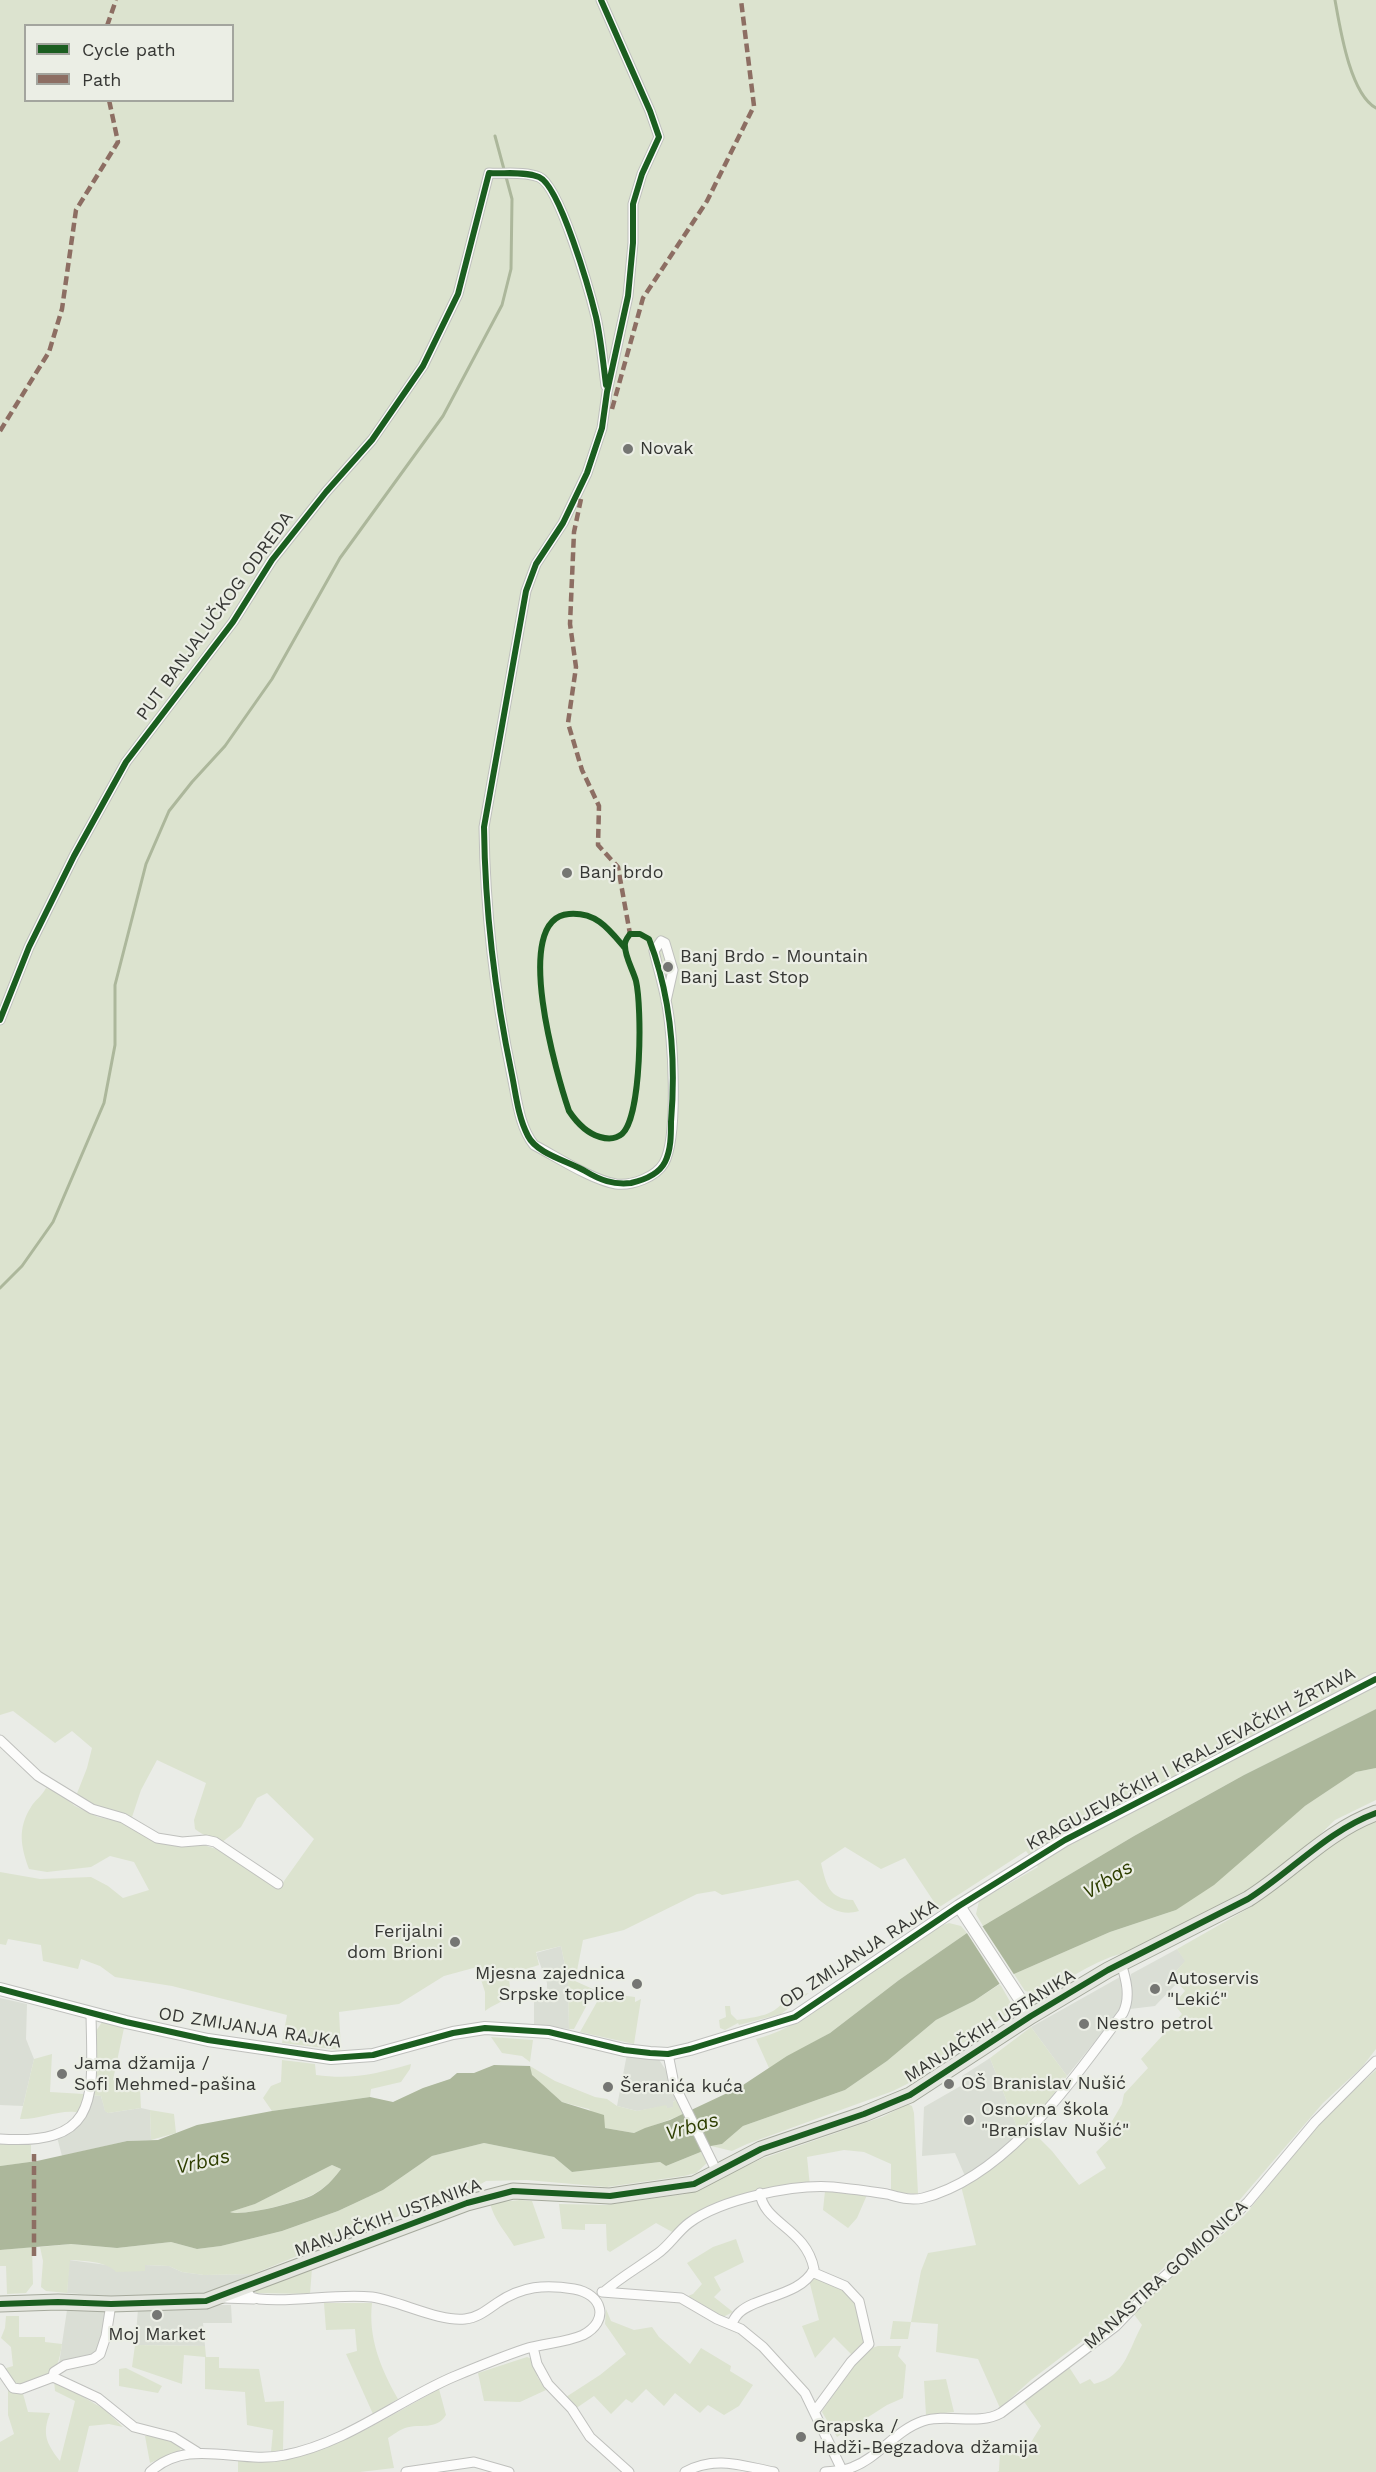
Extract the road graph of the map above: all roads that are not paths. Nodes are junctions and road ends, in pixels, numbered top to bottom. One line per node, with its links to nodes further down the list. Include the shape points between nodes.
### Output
1 (601, 0): 2 (street, via 659,137 633,204 628,296)
2 (607, 392): 3 (street, via 602,428 587,473 563,523 536,564 526,591 484,827 502,1028 520,1114 534,1145 592,1176 619,1185 637,1182 660,1170 670,1144 672,1108 671,1036); 4 (street, PUT BANJALUČKOG ODREDA, via 596,318 556,197 540,177 489,174 458,294 423,366 372,440 272,560 233,622 126,762 29,947)
3 (666, 1001): 3 (street, via 674,970 661,941 654,951)
4 (0, 1020)
5 (1376, 1679): 9 (street, KRAGUJEVAČKIH I KRALJEVAČKIH ŽRTAVA, via 1065,1840)
6 (0, 1740): 8 (street, via 38,1776 92,1809 123,1818 158,1838 215,1842)
7 (1376, 1814): 10 (main road, MANJAČKIH USTANIKA, via 1340,1830 1248,1899)
8 (278, 1884)
9 (959, 1906): 13 (street); 14 (street, OD ZMIJANJA RAJKA, via 795,2017)
10 (1121, 1963): 13 (main road, MANJAČKIH USTANIKA); 18 (street, via 1127,2003 1123,2013 1037,2122 993,2162 947,2189 914,2199 832,2187)
11 (0, 1989): 12 (street, OD ZMIJANJA RAJKA)
12 (91, 2013): 14 (street, OD ZMIJANJA RAJKA, via 208,2040 331,2058 374,2055 485,2028 549,2032 633,2051); 16 (street, via 88,2101 83,2115 71,2127 46,2138)
13 (1031, 2016): 17 (main road, MANJAČKIH USTANIKA, via 910,2095 761,2149)
14 (668, 2054): 17 (street, via 680,2097)
15 (1376, 2061): 33 (street, MANASTIRA GOMIONICA, via 1315,2122 1248,2202 1096,2342 997,2416 937,2418 913,2425)
16 (0, 2139)
17 (717, 2172): 20 (main road, MANJAČKIH USTANIKA, via 686,2186 610,2196 526,2191 498,2194)
18 (760, 2193): 19 (street, via 766,2210 807,2248); 21 (street, via 697,2217 658,2254)
19 (812, 2272): 27 (street, via 777,2296 743,2310); 31 (street, via 845,2286 859,2301 869,2344)
20 (244, 2287): 23 (main road, MANJAČKIH USTANIKA); 24 (street, via 251,2297)
21 (605, 2292): 22 (street); 27 (street, via 677,2297)
22 (591, 2294): 24 (street, via 534,2286 509,2295 477,2316 462,2319 373,2297); 28 (street, via 600,2313 592,2329 578,2337)
23 (218, 2298): 24 (street); 26 (main road, MANJAČKIH USTANIKA)
24 (259, 2299)
25 (0, 2304): 26 (main road, MANJAČKIH USTANIKA)
26 (111, 2304): 30 (street, via 100,2354 59,2368)
27 (731, 2324): 31 (street, via 752,2337 780,2365)
28 (533, 2347): 32 (street, via 450,2378 369,2422 296,2453 257,2459); 37 (street, via 548,2384 572,2409 590,2437)
29 (0, 2370): 30 (street, via 13,2388 21,2389)
30 (53, 2377): 32 (street, via 98,2398 134,2427 173,2437)
31 (815, 2411): 33 (street)
32 (197, 2452): 34 (street, via 160,2463)
33 (844, 2471): 40 (street, MANASTIRA GOMIONICA)
34 (150, 2472)
35 (406, 2472): 36 (street, via 474,2462)
36 (509, 2472)
37 (629, 2472)
38 (685, 2472): 39 (street, via 715,2462)
39 (774, 2472)
40 (825, 2472)

